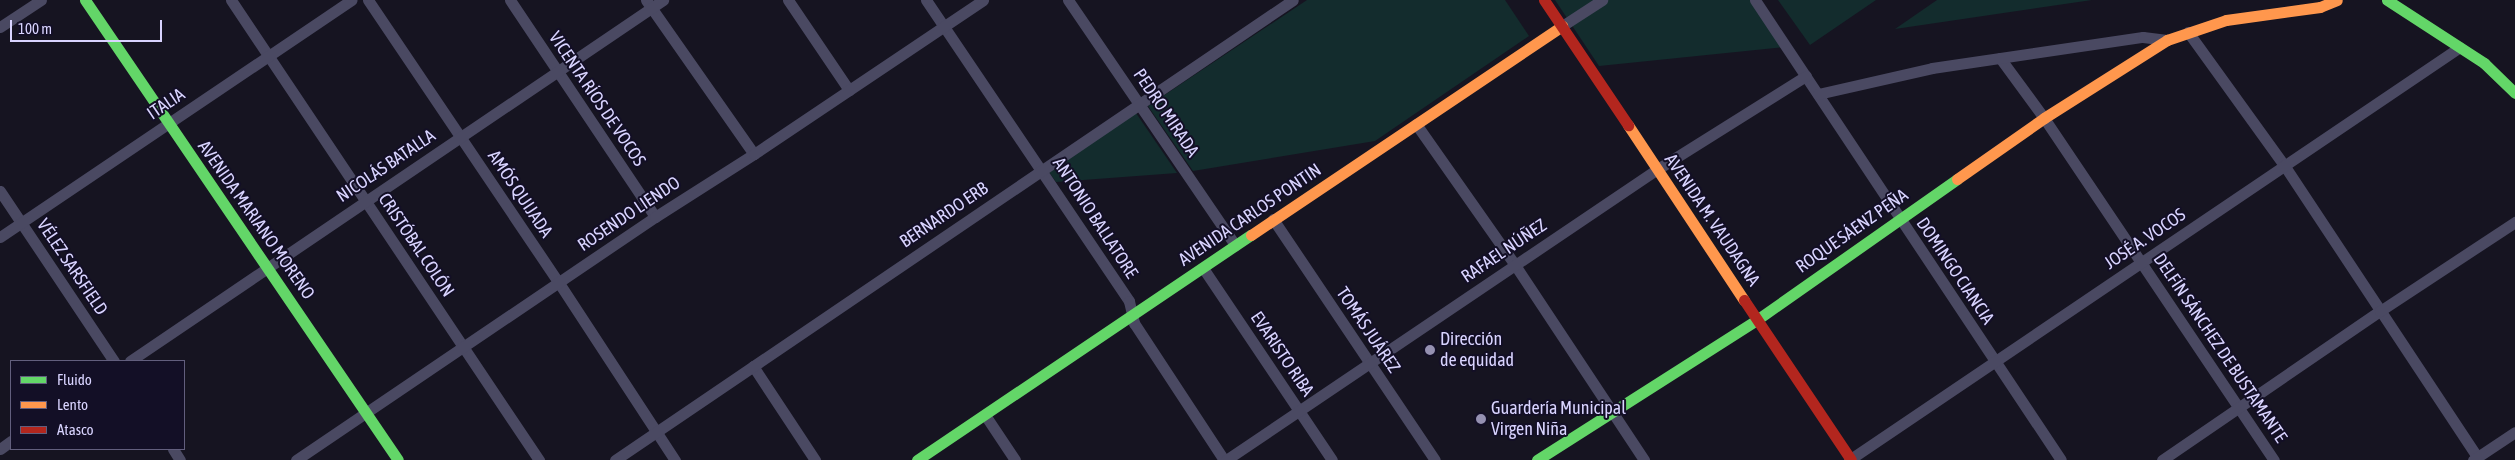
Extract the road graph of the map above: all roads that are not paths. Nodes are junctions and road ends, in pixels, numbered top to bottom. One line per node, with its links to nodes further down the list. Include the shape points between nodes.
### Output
1 (41, 0): 21 (street)
2 (85, 0): 34 (main road, AVENIDA MARIANO MORENO)
3 (231, 0): 25 (street, CRISTÓBAL COLÓN)
4 (352, 0): 25 (street, ITALIA)
5 (368, 0): 36 (street, AMÓS QUIJADA)
6 (510, 0): 27 (street, VICENTA RÍOS DE VOCOS)
7 (663, 0): 18 (street, NICOLÁS BATALLA)
8 (788, 0): 29 (street)
9 (926, 0): 19 (street, ANTONIO BALLATORE)
10 (983, 0): 19 (street, ROSENDO LIENDO)
11 (1068, 0): 32 (street, PEDRO MIRADA)
12 (1293, 0): 32 (street, BERNARDO ERB)
13 (1544, 0): 20 (main road, AVENIDA M. VAUDAGNA)
14 (1602, 0): 20 (street, AVENIDA CARLOS PONTIN)
15 (1754, 0): 28 (street, DOMINGO CIANCIA)
16 (2338, 0): 22 (main road, ROQUE SÁENZ PEÑA, via 2320,7 2226,20)
17 (2387, 0): 24 (main road)
18 (649, 4): 27 (street, NICOLÁS BATALLA); 37 (street)
19 (944, 26): 29 (street, ROSENDO LIENDO); 39 (street, ANTONIO BALLATORE)
20 (1562, 26): 35 (main road, AVENIDA CARLOS PONTIN); 40 (main road, AVENIDA M. VAUDAGNA)
21 (0, 27)
22 (2188, 32): 23 (main road, ROQUE SÁENZ PEÑA); 38 (street)
23 (2167, 40): 26 (street, via 2143,37); 33 (main road, ROQUE SÁENZ PEÑA)
24 (2460, 47): 30 (main road, via 2484,63); 38 (street, JOSÉ A. VOCOS)
25 (270, 56): 34 (street, ITALIA); 42 (street, CRISTÓBAL COLÓN)
26 (2000, 58): 31 (street, via 1932,68); 33 (street, DELFÍN SÁNCHEZ DE BUSTAMANTE)
27 (557, 71): 36 (street, NICOLÁS BATALLA); 43 (street, VICENTA RÍOS DE VOCOS)
28 (1806, 76): 31 (street, DOMINGO CIANCIA); 40 (street, RAFAEL NÚÑEZ)
29 (849, 90): 37 (street, ROSENDO LIENDO)
30 (2515, 93)
31 (1818, 94): 44 (street, DOMINGO CIANCIA)
32 (1139, 104): 39 (street, BERNARDO ERB); 49 (street, PEDRO MIRADA)
33 (2044, 118): 44 (main road, ROQUE SÁENZ PEÑA); 50 (street, DELFÍN SÁNCHEZ DE BUSTAMANTE)
34 (168, 124): 47 (street, ITALIA); 52 (main road, AVENIDA MARIANO MORENO)
35 (1416, 124): 45 (main road, AVENIDA CARLOS PONTIN); 51 (street)
36 (460, 137): 42 (street, NICOLÁS BATALLA); 54 (street, AMÓS QUIJADA)
37 (754, 154): 43 (street, ROSENDO LIENDO)
38 (2284, 165): 50 (street, JOSÉ A. VOCOS); 55 (street)
39 (1042, 170): 56 (street, ANTONIO BALLATORE, via 1129,302); 63 (street, BERNARDO ERB)
40 (1656, 170): 51 (street, RAFAEL NÚÑEZ); 57 (main road, AVENIDA M. VAUDAGNA)
41 (0, 191): 47 (street, VÉLEZ SARSFIELD)
42 (365, 202): 52 (street, NICOLÁS BATALLA); 58 (street, CRISTÓBAL COLÓN)
43 (655, 217): 54 (street, ROSENDO LIENDO)
44 (1900, 219): 57 (main road, ROQUE SÁENZ PEÑA); 61 (street, DOMINGO CIANCIA)
45 (1273, 220): 49 (main road, AVENIDA CARLOS PONTIN); 62 (street, TOMÁS JUÁREZ)
46 (2515, 222): 55 (street)
47 (21, 223): 48 (street, ITALIA); 59 (street, VÉLEZ SARSFIELD)
48 (0, 237)
49 (1235, 245): 53 (main road, AVENIDA CARLOS PONTIN)
50 (2142, 263): 61 (street, JOSÉ A. VOCOS); 64 (street, DELFÍN SÁNCHEZ DE BUSTAMANTE)
51 (1515, 265): 62 (street, RAFAEL NÚÑEZ); 66 (street)
52 (268, 268): 60 (street, NICOLÁS BATALLA); 67 (main road, AVENIDA MARIANO MORENO)
53 (1203, 268): 56 (main road, AVENIDA CARLOS PONTIN); 65 (street, EVARISTO RIBA)
54 (559, 283): 58 (street, ROSENDO LIENDO); 70 (street, AMÓS QUIJADA)
55 (2380, 311): 64 (street); 71 (street)
56 (1132, 316): 68 (main road, AVENIDA CARLOS PONTIN); 80 (street, ANTONIO BALLATORE)
57 (1758, 319): 66 (main road, ROQUE SÁENZ PEÑA); 85 (main road, AVENIDA M. VAUDAGNA)
58 (464, 348): 67 (street, ROSENDO LIENDO); 74 (street, CRISTÓBAL COLÓN)
59 (113, 360)
60 (131, 360)
61 (1995, 362): 85 (street, JOSÉ A. VOCOS); 86 (street, DOMINGO CIANCIA)
62 (1369, 363): 65 (street, RAFAEL NÚÑEZ); 82 (street, TOMÁS JUÁREZ)
63 (753, 366): 70 (street, BERNARDO ERB); 77 (street)
64 (2238, 407): 87 (street); 88 (street, DELFÍN SÁNCHEZ DE BUSTAMANTE)
65 (1299, 411): 80 (street, RAFAEL NÚÑEZ); 81 (street, EVARISTO RIBA)
66 (1612, 412): 83 (main road, ROQUE SÁENZ PEÑA); 84 (street)
67 (366, 414): 72 (street, ROSENDO LIENDO); 73 (main road, AVENIDA MARIANO MORENO)
68 (985, 415): 78 (main road, AVENIDA CARLOS PONTIN); 79 (street)
69 (2515, 432): 71 (street)
70 (656, 433): 75 (street, BERNARDO ERB); 76 (street, AMÓS QUIJADA)
71 (2475, 459)
72 (296, 460)
73 (398, 460)
74 (539, 460)
75 (616, 460)
76 (675, 460)
77 (816, 460)
78 (917, 460)
79 (1015, 460)
80 (1225, 460)
81 (1332, 460)
82 (1434, 460)
83 (1537, 460)
84 (1644, 460)
85 (1850, 460)
86 (2061, 460)
87 (2162, 460)
88 (2274, 460)

